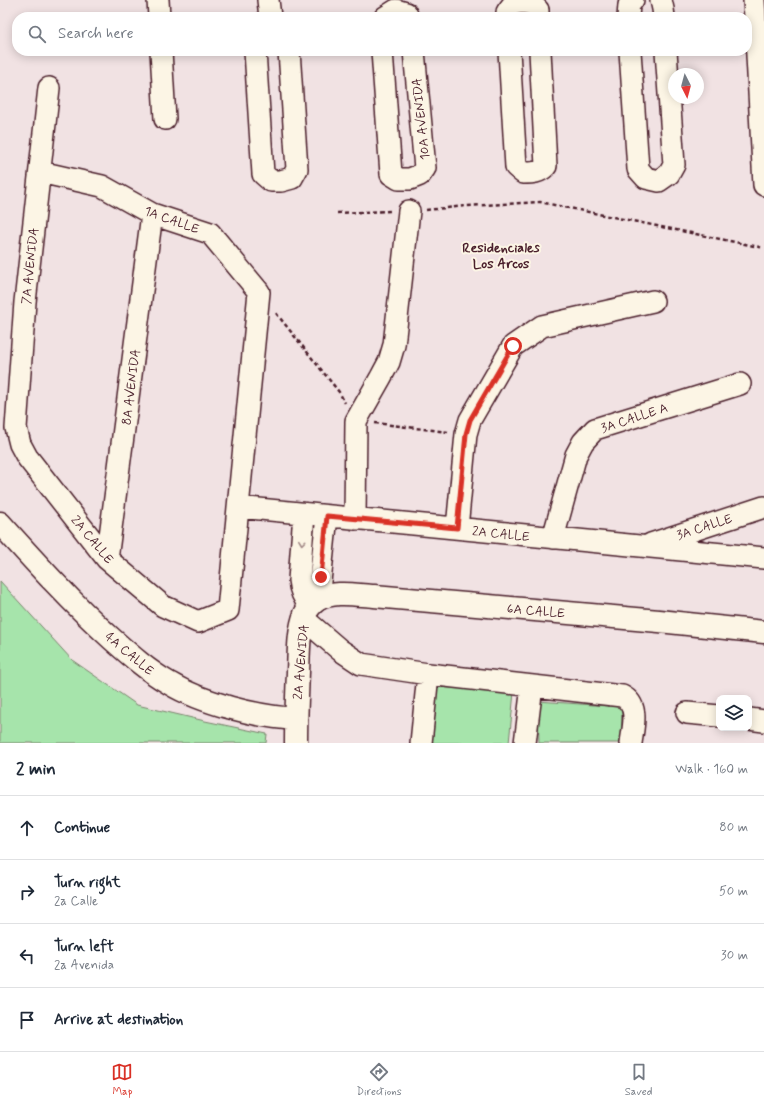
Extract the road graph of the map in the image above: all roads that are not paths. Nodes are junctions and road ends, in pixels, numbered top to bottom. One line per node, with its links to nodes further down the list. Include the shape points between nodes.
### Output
1 (158, 0): 7 (street)
2 (268, 0): 8 (street)
3 (633, 0): 11 (street)
4 (661, 0): 12 (street)
5 (754, 0): 25 (street)
6 (522, 1): 9 (street, via 513,4); 10 (street, via 532,4)
7 (159, 12)
8 (269, 12)
9 (507, 12)
10 (538, 12)
11 (628, 12)
12 (664, 12)
13 (161, 56): 23 (street)
14 (255, 56): 15 (street, via 263,174 271,181 292,178 297,169)
15 (289, 56)
16 (382, 56): 17 (street, 10A AVENIDA, via 391,174 399,179 410,179 420,175 425,168)
17 (414, 56)
18 (509, 56): 19 (street, via 516,166 523,173 541,171 546,166)
19 (540, 56)
20 (630, 56): 21 (street, via 638,169 646,178 659,181 669,174 674,165)
21 (666, 56)
22 (49, 88): 24 (street, 7A AVENIDA)
23 (164, 119)
24 (40, 172): 27 (street, 1A CALLE, via 102,186); 30 (street, 7A AVENIDA, via 24,310 16,428)
25 (764, 185)
26 (409, 211): 35 (street, via 394,346 381,378 356,421)
27 (152, 214): 32 (street, 1A CALLE, via 210,233 259,292); 41 (street, 8A AVENIDA)
28 (653, 301): 37 (street, via 542,326 513,346 470,420 466,434)
29 (740, 384): 38 (street, 3A CALLE A, via 595,429 583,442 576,455)
30 (20, 444): 41 (street, 2A CALLE, via 27,457)
31 (764, 507): 39 (street, 3A CALLE)
32 (238, 508): 33 (street, 2A CALLE); 41 (street, 2A CALLE, via 228,610 198,622 163,606)
33 (304, 514): 34 (street, 2A CALLE); 42 (street, 2A AVENIDA, one-way to 42, via 298,580 304,599)
34 (327, 516): 35 (street, 2A CALLE); 42 (street, 2A AVENIDA)
35 (355, 518): 37 (street, 2A CALLE)
36 (0, 523): 48 (main road, 4A CALLE, via 74,604 151,672 170,684 207,700 268,716)
37 (457, 528): 38 (street, 2A CALLE)
38 (553, 538): 39 (street, 2A CALLE)
39 (644, 546): 40 (street, 2A CALLE)
40 (764, 558)
41 (107, 559)
42 (311, 608): 43 (main road, 6A CALLE, via 329,596 374,596); 44 (street, via 340,650 361,664); 48 (main road, 2A AVENIDA, via 299,641)
43 (764, 632)
44 (428, 674): 45 (street); 52 (street)
45 (532, 686): 53 (street); 54 (street, via 626,698 634,710)
46 (688, 713): 47 (street)
47 (716, 716)
48 (296, 719): 51 (main road, 2A AVENIDA)
49 (752, 719): 50 (street)
50 (764, 721)
51 (296, 743)
52 (421, 743)
53 (525, 743)
54 (631, 743)

